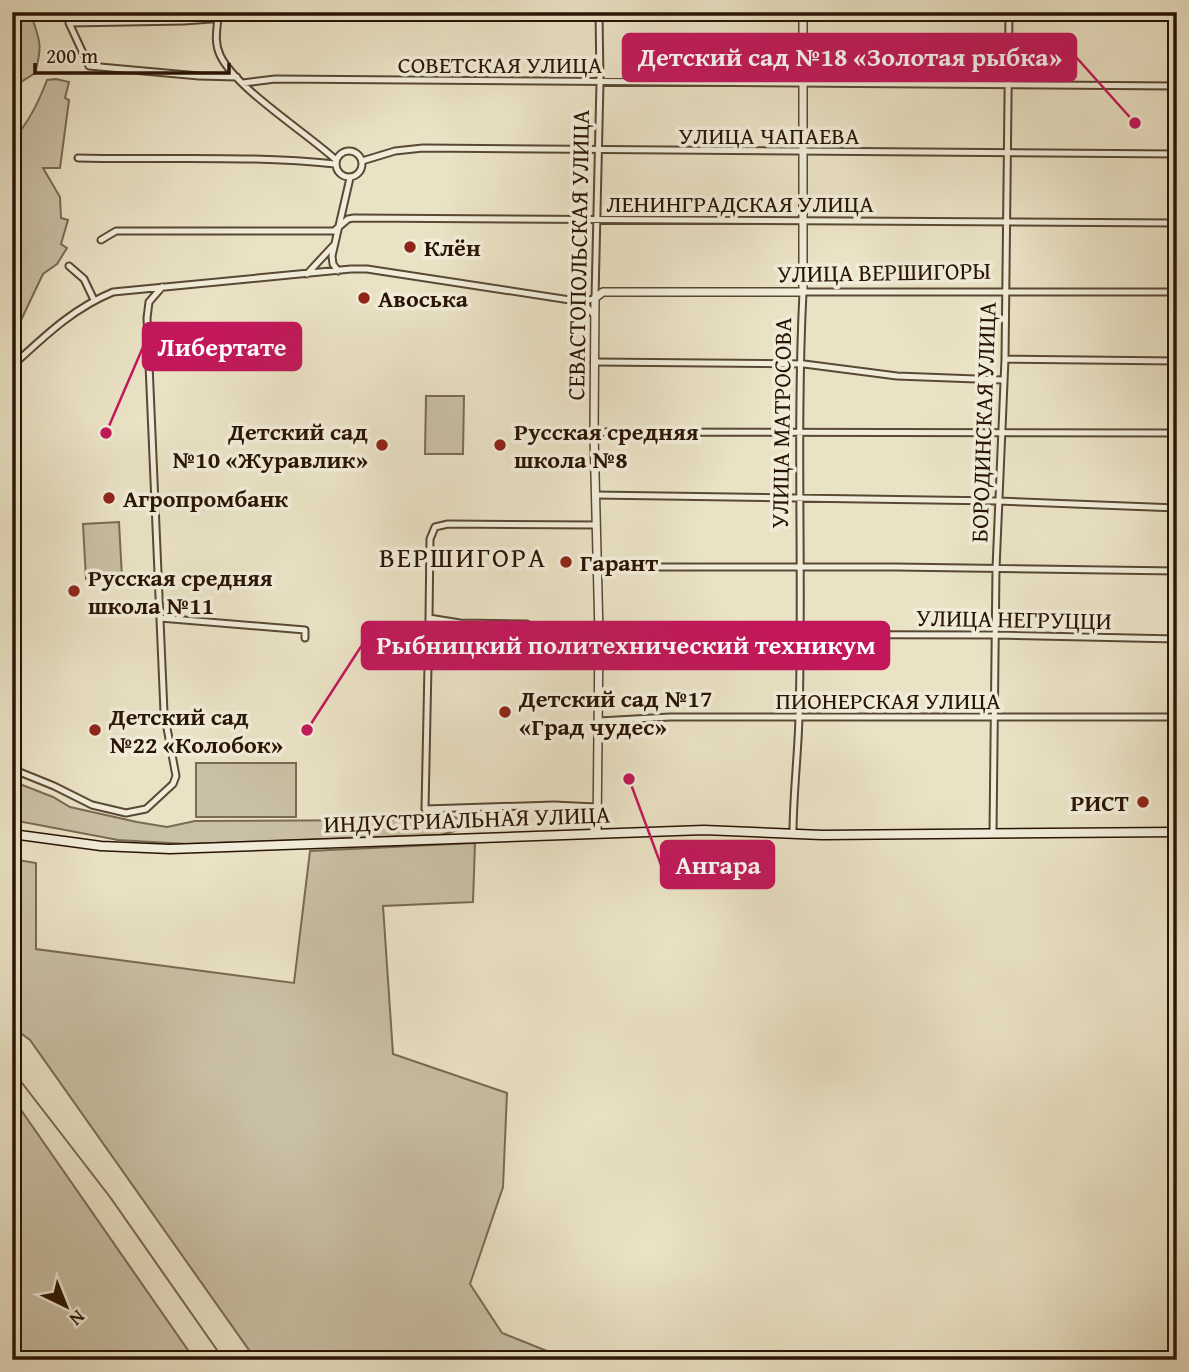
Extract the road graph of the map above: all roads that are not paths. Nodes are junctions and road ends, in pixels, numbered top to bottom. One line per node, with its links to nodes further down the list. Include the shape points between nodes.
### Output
1 (128, 12): 9 (street)
2 (240, 12): 8 (street)
3 (309, 12): 4 (street)
4 (599, 13): 5 (street); 11 (street, СЕВАСТОПОЛЬСКАЯ УЛИЦА)
5 (803, 13): 6 (street); 13 (street, УЛИЦА МАТРОСОВА)
6 (1009, 13): 7 (street); 14 (street, БОРОДИНСКАЯ УЛИЦА)
7 (1177, 16)
8 (218, 17): 9 (street); 10 (street, via 218,50)
9 (136, 21): 10 (street, via 69,23 89,66)
10 (237, 77): 12 (street)
11 (600, 82): 12 (street, СОВЕТСКАЯ УЛИЦА, via 275,79); 13 (street, СОВЕТСКАЯ УЛИЦА); 16 (street, СЕВАСТОПОЛЬСКАЯ УЛИЦА)
12 (243, 83): 22 (street)
13 (804, 84): 14 (street, СОВЕТСКАЯ УЛИЦА); 17 (street, УЛИЦА МАТРОСОВА)
14 (1008, 84): 15 (street, СОВЕТСКАЯ УЛИЦА); 18 (street, БОРОДИНСКАЯ УЛИЦА)
15 (1177, 86)
16 (599, 151): 17 (street, УЛИЦА ЧАПАЕВА); 21 (street, УЛИЦА ЧАПАЕВА, via 423,148); 24 (street, СЕВАСТОПОЛЬСКАЯ УЛИЦА)
17 (803, 152): 18 (street, УЛИЦА ЧАПАЕВА); 25 (street, УЛИЦА МАТРОСОВА)
18 (1007, 153): 19 (street, УЛИЦА ЧАПАЕВА); 26 (street, БОРОДИНСКАЯ УЛИЦА)
19 (1177, 154)
20 (78, 158): 22 (street, УЛИЦА ЧАПАЕВА)
21 (362, 161): 22 (street, УЛИЦА ЧАПАЕВА, via 349,151 341,153); 23 (street, via 360,172)
22 (336, 162): 23 (street, via 338,173)
23 (351, 178): 28 (street)
24 (597, 220): 25 (street, ЛЕНИНГРАДСКАЯ УЛИЦА); 28 (street, ЛЕНИНГРАДСКАЯ УЛИЦА, via 354,218); 38 (street, СЕВАСТОПОЛЬСКАЯ УЛИЦА)
25 (803, 220): 26 (street, ЛЕНИНГРАДСКАЯ УЛИЦА); 36 (street, УЛИЦА МАТРОСОВА)
26 (1006, 221): 27 (street, ЛЕНИНГРАДСКАЯ УЛИЦА); 35 (street, БОРОДИНСКАЯ УЛИЦА)
27 (1177, 223)
28 (339, 227): 29 (street, ЛЕНИНГРАДСКАЯ УЛИЦА, via 309,233 116,231); 30 (street)
29 (101, 240)
30 (335, 243): 32 (street, via 333,260); 33 (street)
31 (69, 266): 39 (street, via 84,279)
32 (338, 271): 33 (street); 40 (street, via 368,270)
33 (307, 274): 34 (street)
34 (162, 287): 39 (street, via 113,292); 61 (street, via 147,312)
35 (1005, 290): 36 (street, УЛИЦА ВЕРШИГОРЫ); 37 (street, УЛИЦА ВЕРШИГОРЫ); 42 (street, БОРОДИНСКАЯ УЛИЦА)
36 (803, 292): 38 (street, УЛИЦА ВЕРШИГОРЫ, via 603,292); 45 (street, УЛИЦА МАТРОСОВА)
37 (1177, 292)
38 (595, 299): 40 (street); 41 (street, СЕВАСТОПОЛЬСКАЯ УЛИЦА)
39 (94, 300): 46 (street)
40 (583, 302): 41 (street)
41 (593, 314): 44 (street, СЕВАСТОПОЛЬСКАЯ УЛИЦА)
42 (1004, 359): 43 (street); 47 (street, БОРОДИНСКАЯ УЛИЦА)
43 (1177, 361)
44 (594, 362): 45 (street); 51 (street, СЕВАСТОПОЛЬСКАЯ УЛИЦА)
45 (799, 363): 47 (street, via 897,376); 48 (street, УЛИЦА МАТРОСОВА)
46 (12, 366)
47 (1003, 380): 49 (street, БОРОДИНСКАЯ УЛИЦА)
48 (799, 431): 49 (street); 51 (street); 53 (street, УЛИЦА МАТРОСОВА)
49 (1002, 433): 50 (street); 54 (street, БОРОДИНСКАЯ УЛИЦА)
50 (1177, 433)
51 (594, 434): 52 (street, СЕВАСТОПОЛЬСКАЯ УЛИЦА)
52 (596, 495): 53 (street); 56 (street, СЕВАСТОПОЛЬСКАЯ УЛИЦА)
53 (800, 496): 54 (street); 57 (street, УЛИЦА МАТРОСОВА)
54 (998, 500): 55 (street); 59 (street, БОРОДИНСКАЯ УЛИЦА)
55 (1177, 508)
56 (596, 525): 58 (street, СЕВАСТОПОЛЬСКАЯ УЛИЦА); 62 (street, via 435,527 430,539)
57 (799, 566): 58 (street); 59 (street); 65 (street, УЛИЦА МАТРОСОВА)
58 (596, 567): 63 (street, СЕВАСТОПОЛЬСКАЯ УЛИЦА)
59 (996, 568): 60 (street); 64 (street, БОРОДИНСКАЯ УЛИЦА)
60 (1177, 570)
61 (160, 618): 66 (street, via 305,629); 72 (street, via 163,712 176,776 165,793 146,809 125,813 92,804)
62 (429, 618): 63 (street, УЛИЦА НЕГРУЦЦИ, via 527,624 554,640); 73 (street, via 425,809)
63 (599, 634): 65 (street, УЛИЦА НЕГРУЦЦИ); 71 (street, СЕВАСТОПОЛЬСКАЯ УЛИЦА)
64 (996, 635): 65 (street, УЛИЦА НЕГРУЦЦИ); 67 (street, УЛИЦА НЕГРУЦЦИ); 69 (street, БОРОДИНСКАЯ УЛИЦА)
65 (799, 636): 68 (street, УЛИЦА МАТРОСОВА)
66 (305, 638)
67 (1177, 639)
68 (799, 717): 69 (street, ПИОНЕРСКАЯ УЛИЦА); 71 (street, ПИОНЕРСКАЯ УЛИЦА); 78 (street, УЛИЦА МАТРОСОВА)
69 (993, 718): 70 (street, ПИОНЕРСКАЯ УЛИЦА); 75 (street, БОРОДИНСКАЯ УЛИЦА)
70 (1177, 718)
71 (599, 721): 73 (street, СЕВАСТОПОЛЬСКАЯ УЛИЦА)
72 (12, 769)
73 (596, 807): 77 (street, СЕВАСТОПОЛЬСКАЯ УЛИЦА)
74 (1177, 832): 75 (main road, ИНДУСТРИАЛЬНАЯ УЛИЦА)
75 (993, 833): 78 (main road, ИНДУСТРИАЛЬНАЯ УЛИЦА)
76 (12, 834): 77 (main road, ИНДУСТРИАЛЬНАЯ УЛИЦА, via 101,846 170,849)
77 (597, 834): 78 (main road, ИНДУСТРИАЛЬНАЯ УЛИЦА, via 704,830)
78 (793, 834)

